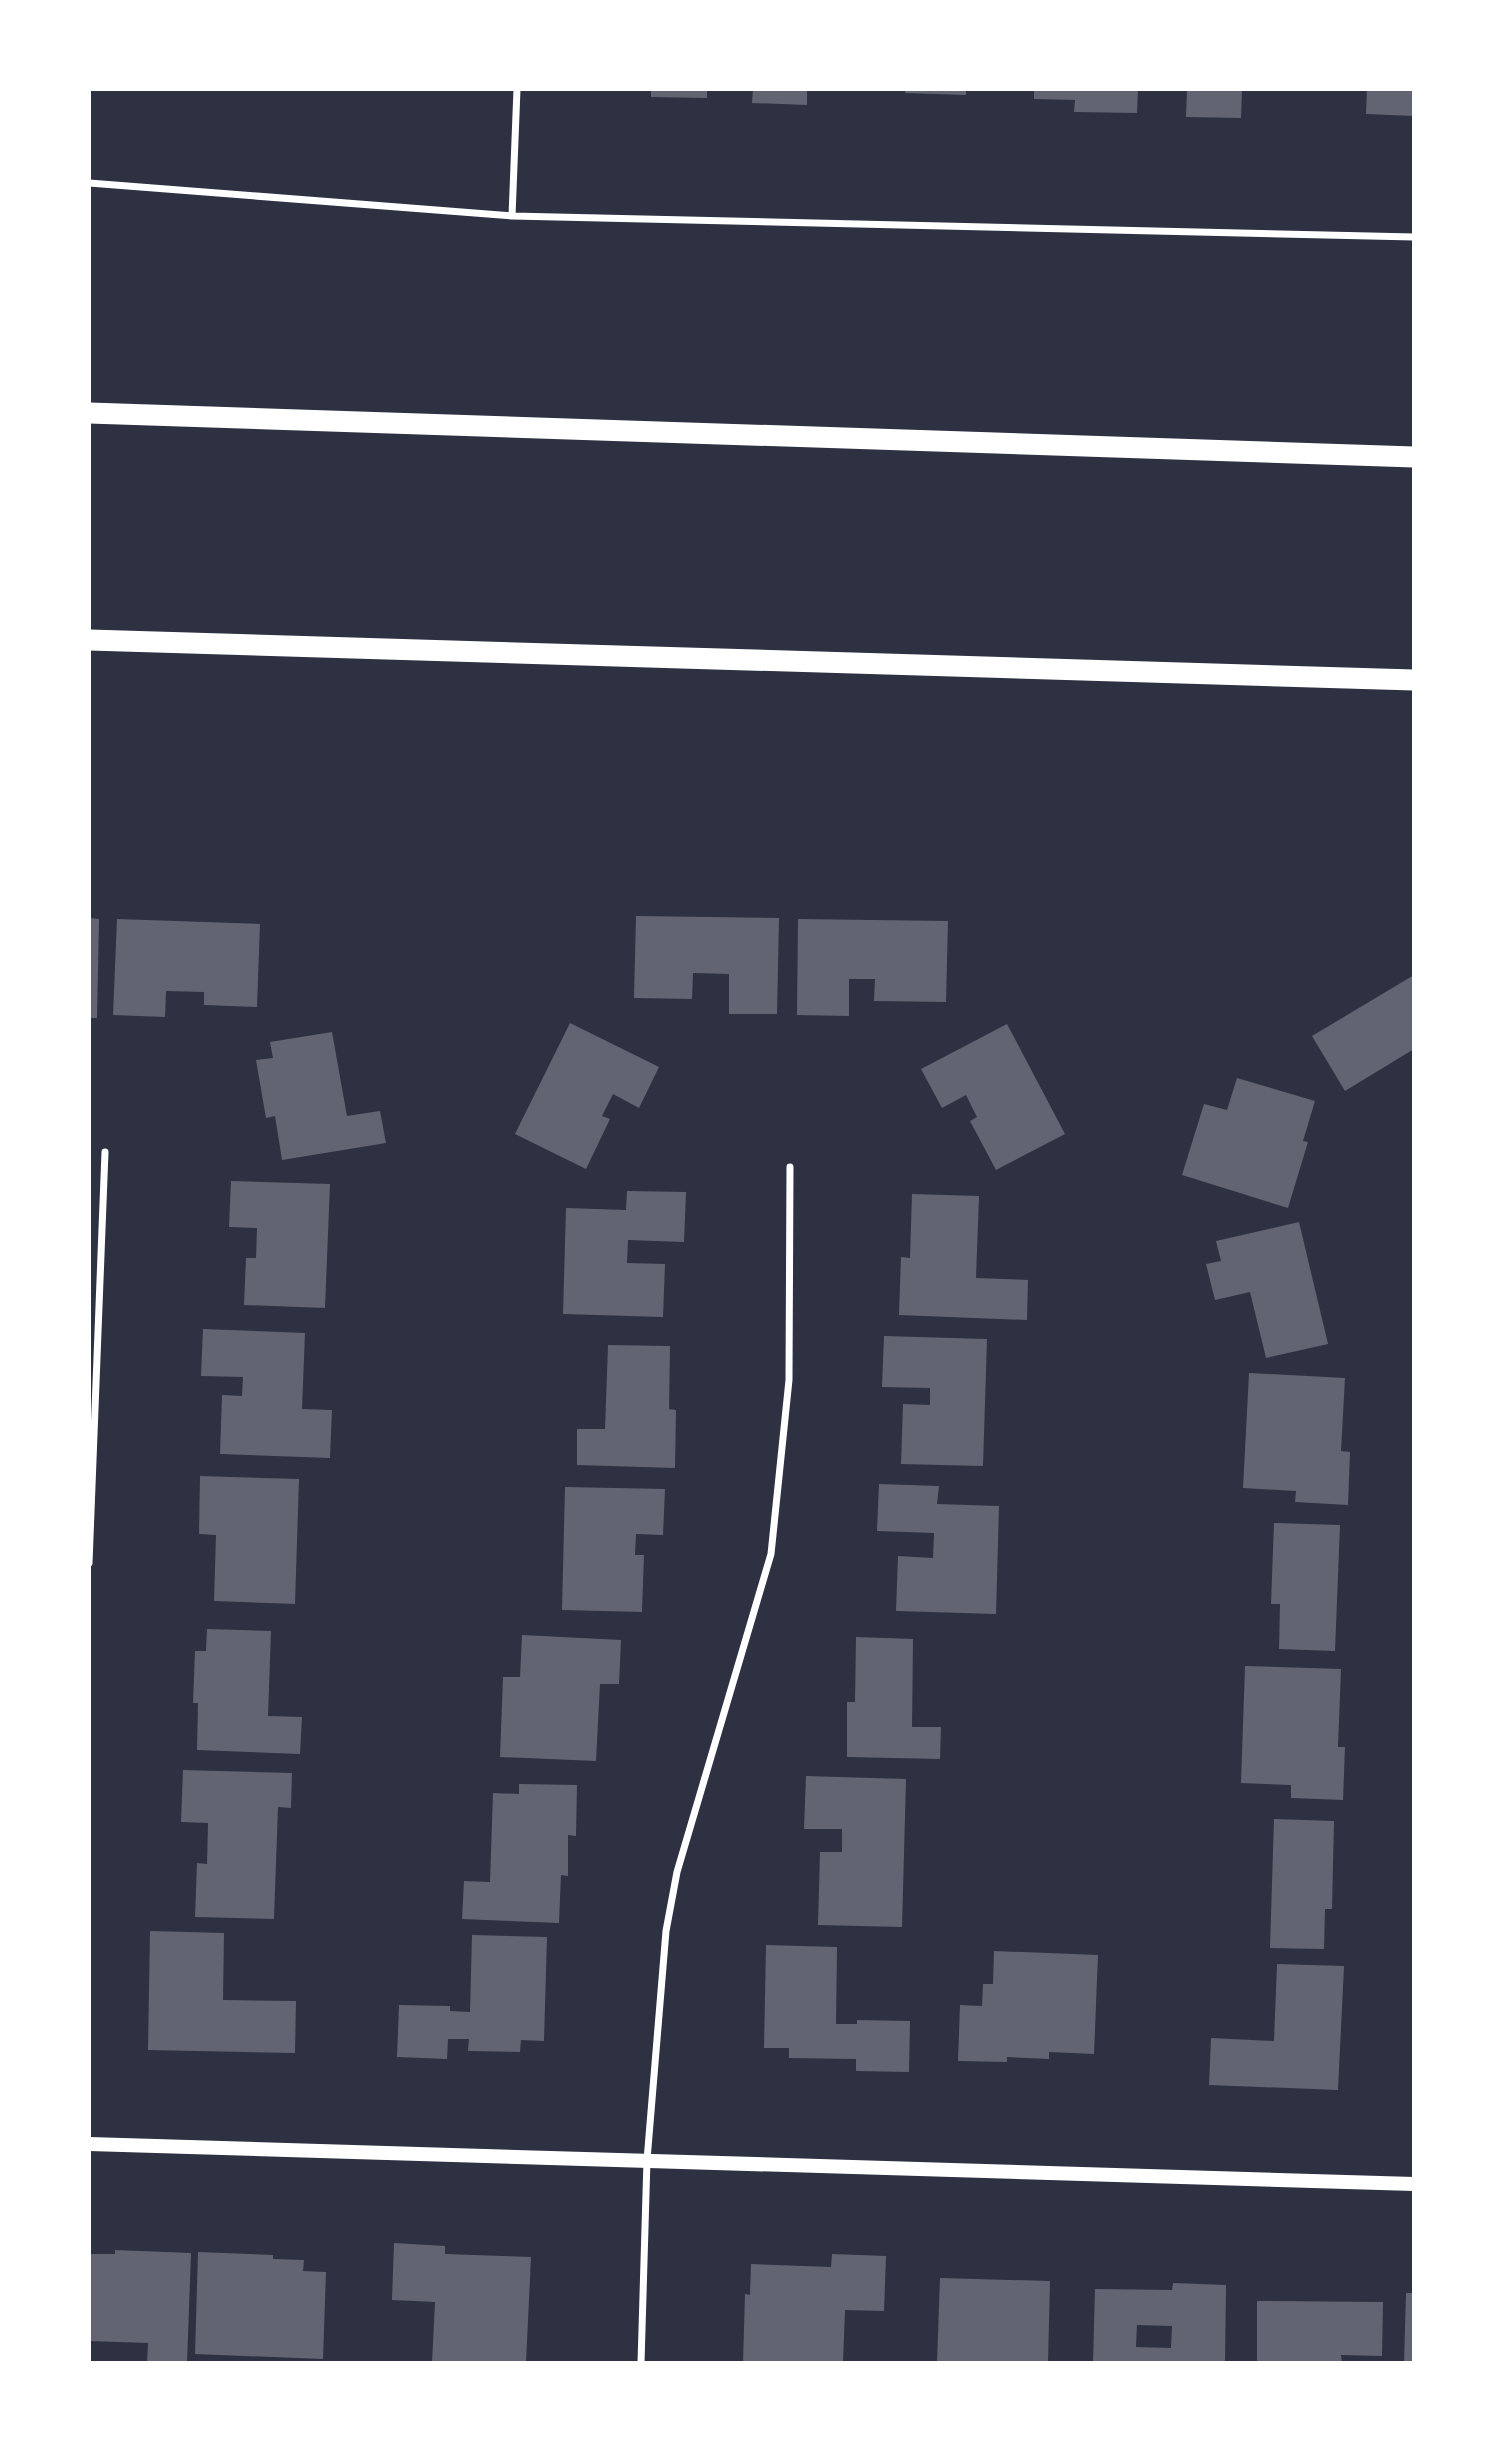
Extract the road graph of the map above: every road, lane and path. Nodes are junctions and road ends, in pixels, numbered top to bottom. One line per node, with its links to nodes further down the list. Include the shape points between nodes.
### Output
1 (517, 89): 3 (street)
2 (89, 183): 3 (street)
3 (512, 216): 4 (street)
4 (1414, 237)
5 (89, 413): 6 (highway)
6 (1414, 457)
7 (92, 640): 8 (highway)
8 (1414, 680)
9 (105, 1152): 11 (street)
10 (790, 1167): 13 (street, via 789,1380 772,1554 677,1872 666,1931)
11 (89, 1563)
12 (89, 2144): 13 (main road)
13 (647, 2160): 14 (main road); 15 (street)
14 (1414, 2184)
15 (640, 2363)

